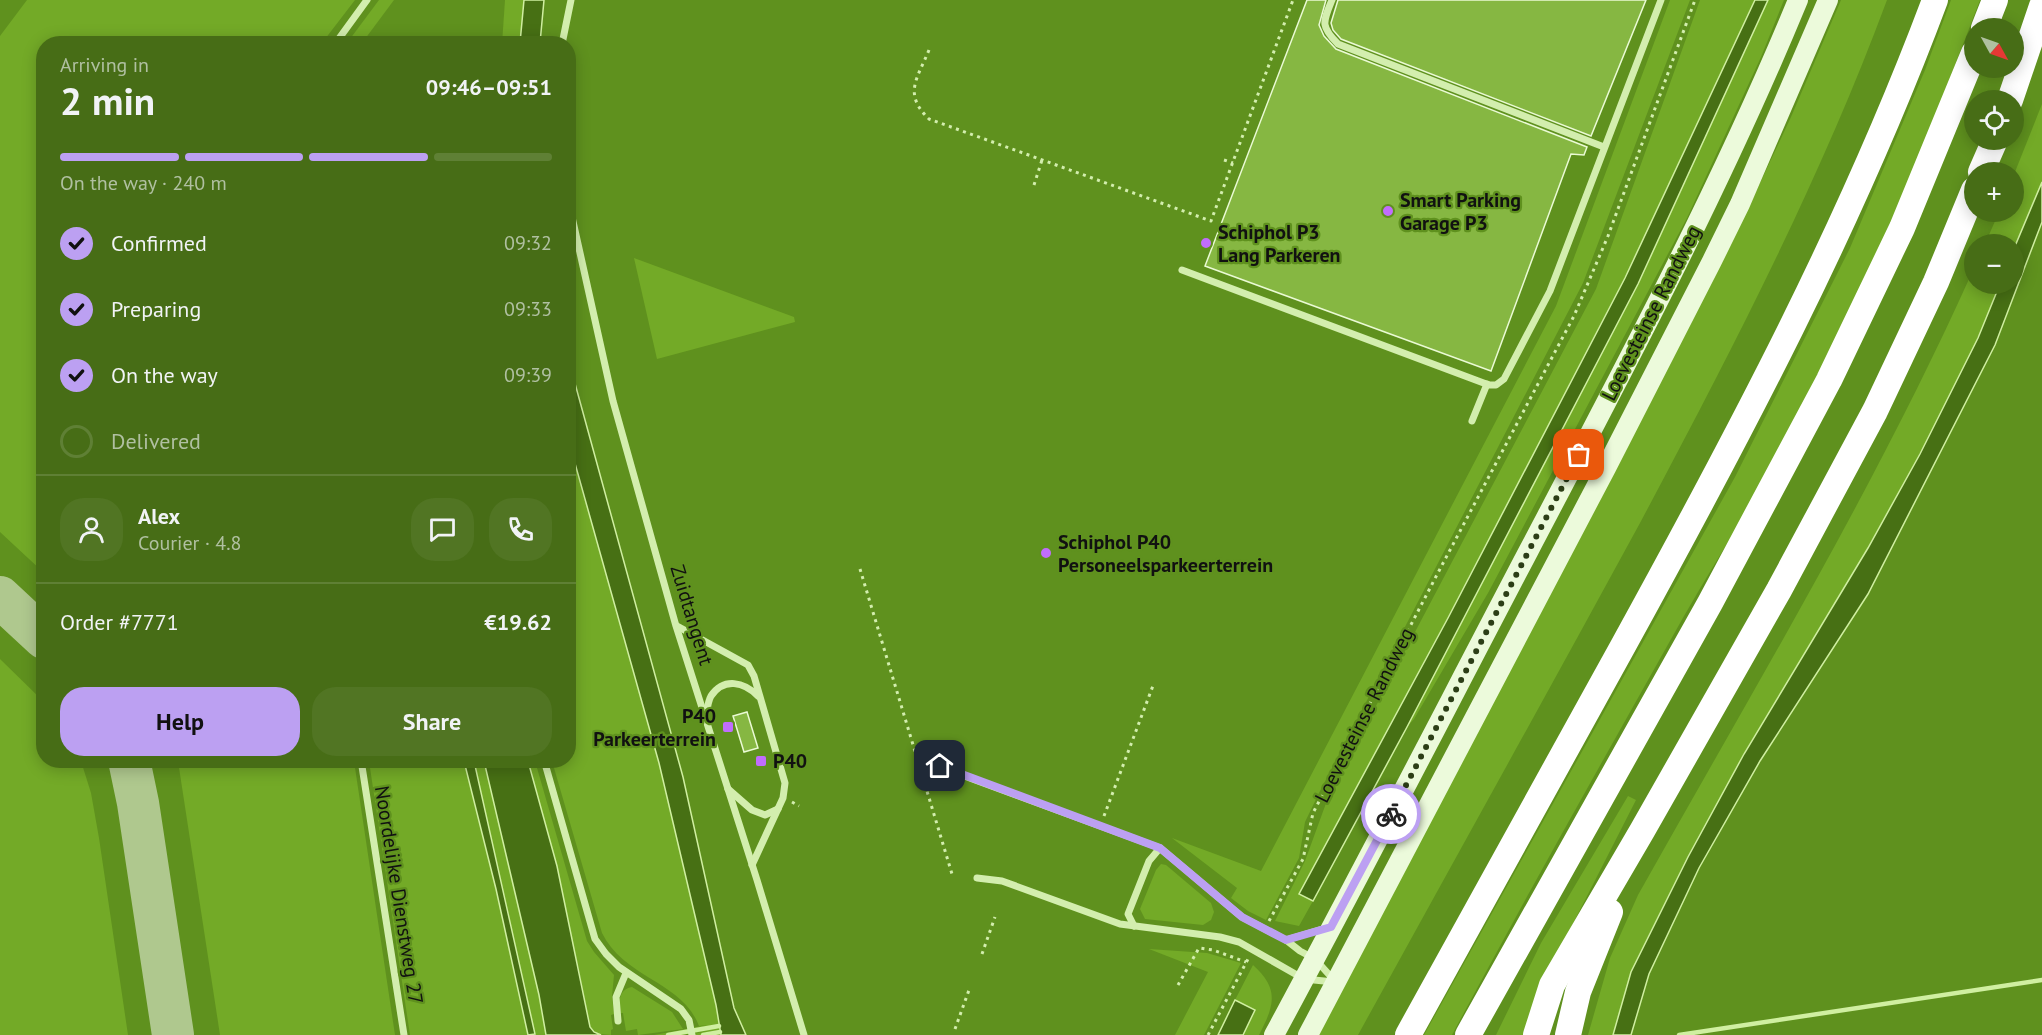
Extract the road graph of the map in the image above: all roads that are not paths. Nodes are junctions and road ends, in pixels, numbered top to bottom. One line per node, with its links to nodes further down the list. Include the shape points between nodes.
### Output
1 (367, 0): 11 (lane)
2 (571, 0): 12 (lane)
3 (1332, 0): 15 (lane, via 1323,22 1338,44)
4 (1661, 0): 15 (lane)
5 (1798, 0): 34 (street, Loevesteinse Randweg, via 1684,250)
6 (1828, 0): 39 (street, Loevesteinse Randweg, via 1712,261)
7 (1935, 0): 46 (highway, via 1823,264 1747,415)
8 (1995, 0): 10 (highway)
9 (2042, 6): 14 (highway)
10 (1988, 18)
11 (341, 36)
12 (564, 36)
13 (1964, 77): 47 (highway, via 1902,228 1829,380)
14 (2013, 90)
15 (1604, 147): 19 (lane, via 1550,291 1504,379 1496,385)
16 (1964, 214): 29 (highway, via 1875,411)
17 (576, 235): 21 (lane, Zuidtangent, via 613,401)
18 (1182, 270): 19 (lane)
19 (1486, 384): 20 (lane)
20 (1472, 421)
21 (676, 626): 22 (lane, via 748,665); 23 (lane, Zuidtangent)
22 (759, 698): 23 (lane, via 740,684 723,685 710,697); 28 (lane, via 785,783)
23 (706, 716): 27 (lane, Zuidtangent)
24 (940, 766): 30 (lane)
25 (362, 768): 42 (lane, Noordelijke Dienstweg 27)
26 (546, 768): 37 (lane, via 595,939)
27 (727, 787): 28 (lane, via 758,813 765,815); 31 (lane, Zuidtangent)
28 (778, 809): 31 (lane)
29 (1642, 831): 48 (highway, via 1552,985); 49 (highway, via 1578,992)
30 (1160, 848): 33 (lane, via 1149,861 1128,914); 35 (lane, via 1242,917)
31 (752, 865): 43 (lane, Zuidtangent)
32 (977, 878): 33 (lane, via 1002,882)
33 (1134, 926): 38 (lane, via 1239,942)
34 (1331, 927): 35 (lane); 36 (street, Loevesteinse Randweg)
35 (1286, 940): 36 (lane)
36 (1315, 959): 38 (street, Loevesteinse Randweg); 39 (lane)
37 (626, 973): 40 (lane, via 616,997); 41 (lane, via 681,1009)
38 (1304, 979): 39 (lane); 44 (street, Loevesteinse Randweg)
39 (1336, 982): 45 (street, Loevesteinse Randweg)
40 (618, 1021)
41 (692, 1031)
42 (404, 1035)
43 (804, 1035)
44 (1274, 1035)
45 (1308, 1035)
46 (1408, 1035)
47 (1468, 1035)
48 (1536, 1035)
49 (1568, 1035)

